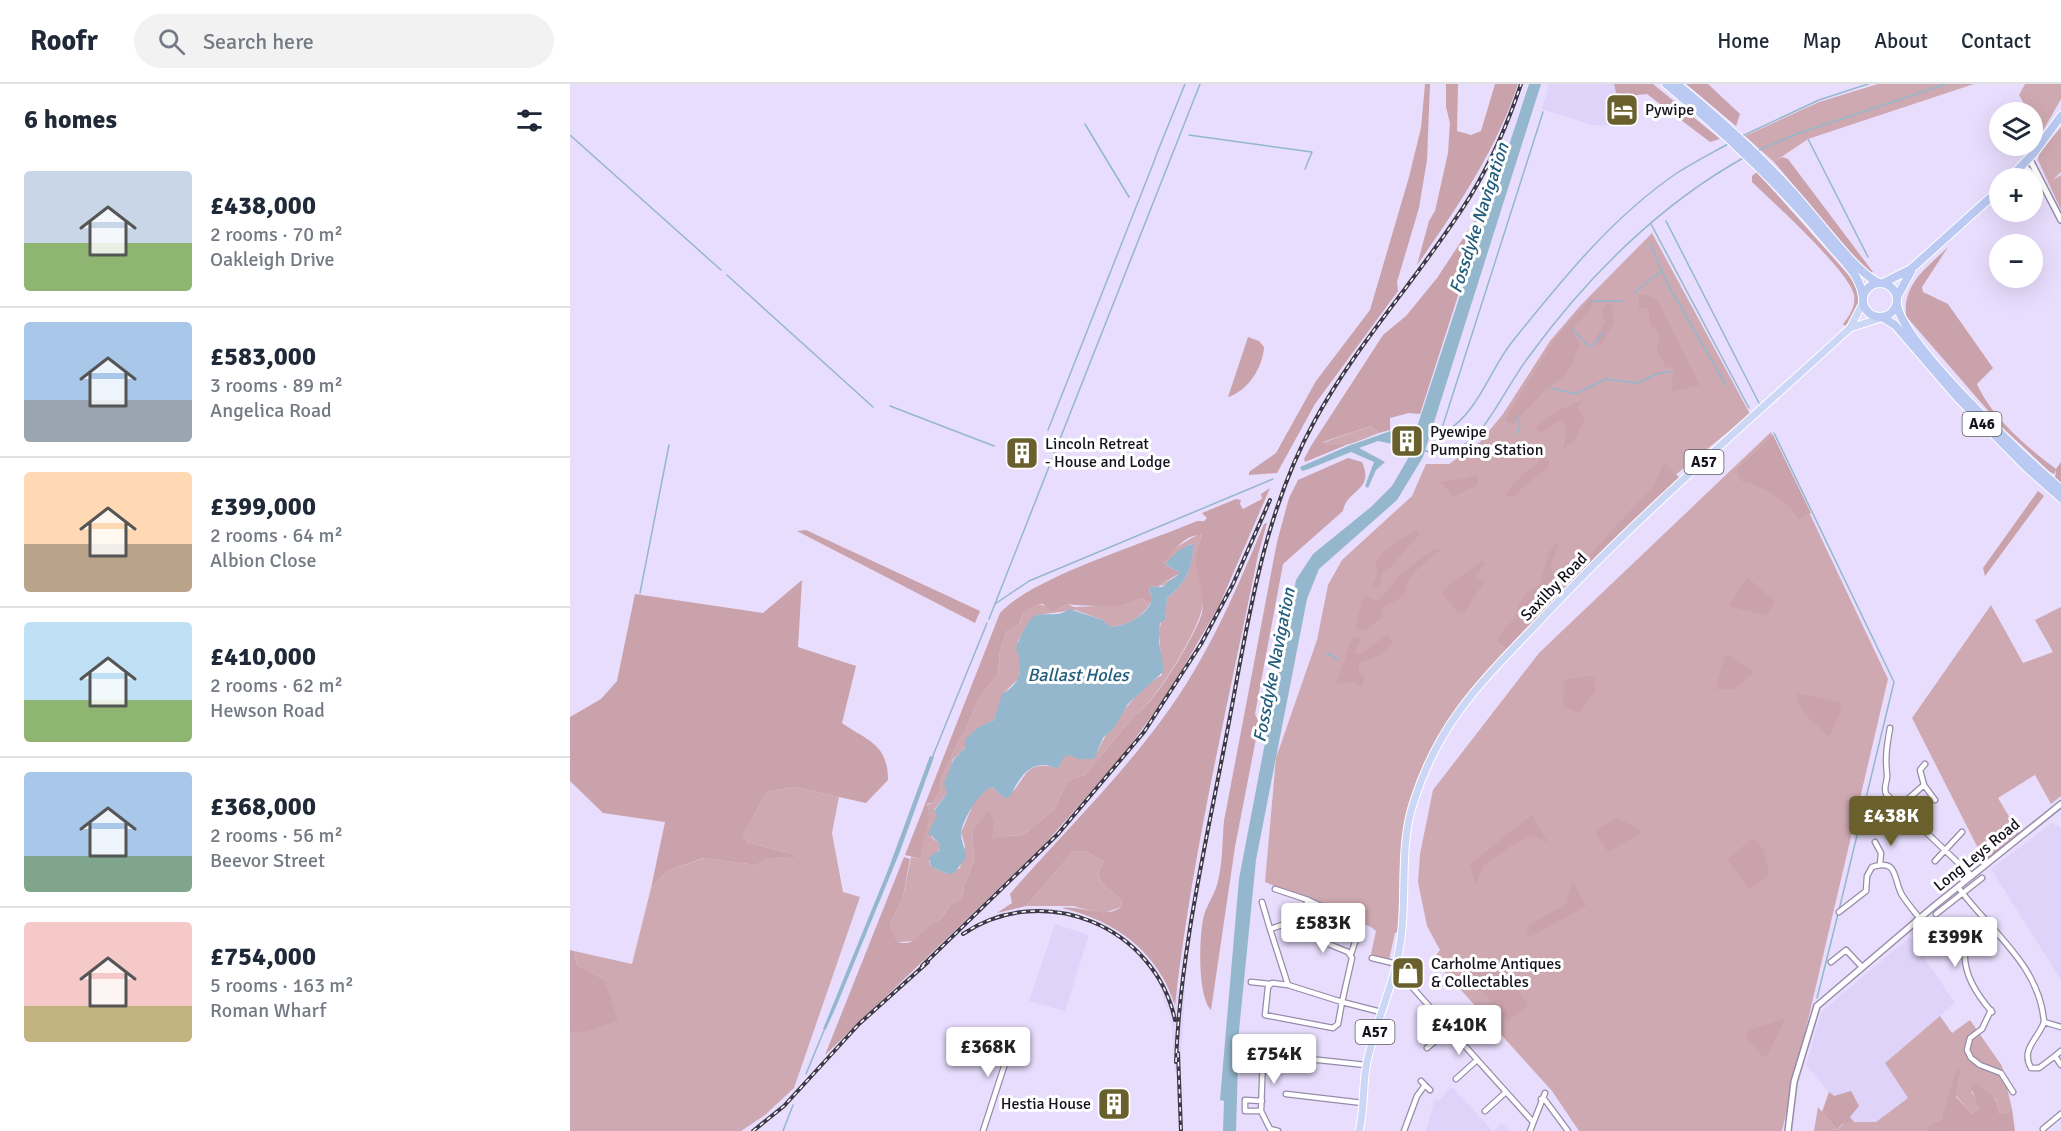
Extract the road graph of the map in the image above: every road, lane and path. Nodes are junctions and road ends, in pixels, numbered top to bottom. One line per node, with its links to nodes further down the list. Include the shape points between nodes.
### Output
1 (1666, 84): 4 (highway)
2 (1677, 84): 4 (highway)
3 (2061, 116): 5 (highway)
4 (1725, 130): 6 (highway)
5 (2026, 161): 7 (highway); 9 (street)
6 (1763, 166): 11 (highway, via 1816,217 1863,273); 12 (highway, via 1858,278)
7 (2019, 168)
8 (1989, 199): 10 (highway)
9 (2061, 220)
10 (1911, 269): 11 (highway); 13 (highway)
11 (1881, 283): 12 (highway, via 1868,288); 13 (highway, via 1892,287)
12 (1863, 300): 14 (highway, via 1869,314); 15 (main road, Saxilby Road / A57)
13 (1897, 301): 14 (highway, via 1891,314); 16 (highway, A46, via 1903,323 1935,362 1992,424)
14 (1881, 317): 15 (main road, Saxilby Road / A57); 17 (highway, A46, via 1895,325 1978,420)
15 (1850, 328): 45 (main road, Saxilby Road / A57, via 1635,522 1459,708 1429,762 1410,815)
16 (2061, 489)
17 (2061, 498)
18 (1890, 728): 22 (street, via 1884,788)
19 (1925, 764): 20 (street, via 1920,770)
20 (1924, 785): 21 (street); 22 (street)
21 (1935, 800)
22 (1900, 806): 26 (street)
23 (2060, 808): 29 (street, Long Leys Road)
24 (1962, 832): 26 (street)
25 (1875, 842): 28 (street, via 1881,853)
26 (1947, 851): 27 (street); 29 (street)
27 (1935, 861)
28 (1880, 864): 36 (street, via 1872,867 1867,876 1866,891); 38 (street, via 1895,872 1900,893)
29 (1972, 876): 31 (street, Long Leys Road)
30 (1982, 878): 33 (street)
31 (1958, 887): 33 (street); 38 (street, Long Leys Road)
32 (1275, 889): 34 (street)
33 (1962, 893): 37 (street); 39 (street)
34 (1308, 900): 41 (street); 42 (street, via 1360,923)
35 (1262, 902): 40 (street)
36 (1839, 912)
37 (1936, 914)
38 (1920, 919): 46 (street, Long Leys Road)
39 (1983, 919): 53 (street, via 2007,941 2036,988); 72 (street, via 1965,951 1966,964 1971,982 1992,1012 1967,1043 1967,1050 1980,1065 2001,1073)
40 (1270, 929): 41 (street, via 1282,926); 50 (street)
41 (1295, 931): 42 (street)
42 (1351, 954): 51 (street)
43 (1372, 958): 45 (street)
44 (1831, 962): 46 (street, via 1846,950)
45 (1397, 964): 47 (main road, A57)
46 (1862, 968): 90 (street, Long Leys Road, via 1815,1010 1794,1082)
47 (1395, 972): 52 (main road, A57); 55 (street)
48 (1251, 982): 49 (street)
49 (1270, 984): 50 (street); 51 (street, via 1265,1015 1333,1028 1337,1026)
50 (1287, 985): 51 (street)
51 (1342, 1002): 52 (street)
52 (1381, 1012): 64 (main road, A57)
53 (2044, 1022): 54 (street); 61 (street, via 2027,1051 2028,1062 2031,1068 2039,1068)
54 (2061, 1027)
55 (1449, 1029): 59 (street); 63 (street)
56 (1015, 1033): 58 (street)
57 (992, 1039): 58 (street)
58 (1010, 1048): 84 (street)
59 (1427, 1048)
60 (2061, 1052): 61 (street)
61 (2055, 1056): 65 (street)
62 (1290, 1057): 64 (street)
63 (1478, 1060): 67 (street); 71 (street)
64 (1366, 1065): 77 (main road, A57)
65 (2061, 1065)
66 (1263, 1066): 76 (street)
67 (1456, 1079)
68 (1421, 1081): 69 (street)
69 (1425, 1085): 70 (street); 87 (street)
70 (1430, 1090)
71 (1506, 1092): 79 (street); 81 (street)
72 (2013, 1092)
73 (1545, 1093): 75 (street)
74 (1286, 1095): 77 (street)
75 (1541, 1099): 81 (street); 89 (street)
76 (1262, 1101): 78 (street); 78 (street, via 1245,1100 1245,1111)
77 (1363, 1103): 86 (main road, A57)
78 (1262, 1111): 83 (street)
79 (1485, 1111)
80 (2061, 1114): 82 (street)
81 (1533, 1122): 88 (street)
82 (2043, 1129)
83 (1270, 1130): 85 (street)
84 (983, 1131)
85 (1278, 1131)
86 (1359, 1131)
87 (1404, 1131)
88 (1530, 1131)
89 (1568, 1131)
90 (1788, 1131)

